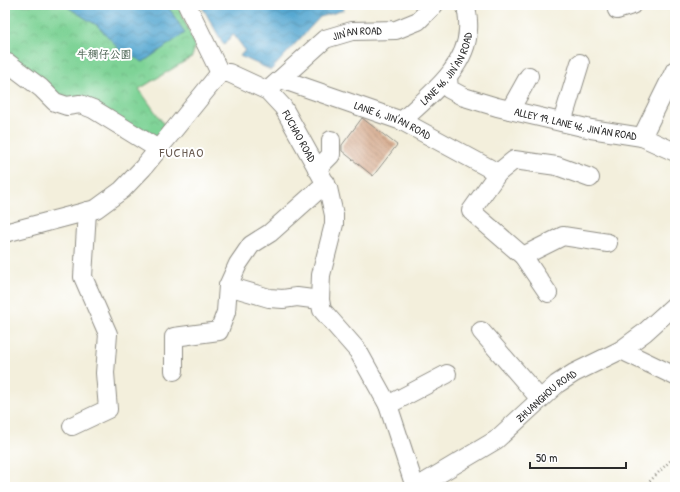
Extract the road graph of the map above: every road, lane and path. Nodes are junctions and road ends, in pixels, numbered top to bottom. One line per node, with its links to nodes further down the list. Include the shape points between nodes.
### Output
1 (187, 5): 7 (street)
2 (434, 5): 10 (street, JIN'AN ROAD, via 418,21 396,30 352,31 325,39)
3 (466, 5): 9 (street, LANE 46, JIN'AN ROAD, via 469,31 462,54)
4 (8, 63): 16 (street, via 55,102 67,106 80,104 94,109)
5 (580, 63): 13 (street)
6 (675, 70): 14 (street)
7 (220, 73): 10 (street, FUCHAO ROAD); 16 (street)
8 (529, 76): 11 (street, ALLEY 19, LANE 46, JIN'AN ROAD)
9 (448, 78): 11 (street, ALLEY 19, LANE 46, JIN'AN ROAD, via 450,89 464,97); 12 (street, LANE 46, JIN'AN ROAD)
10 (274, 85): 12 (street, LANE 6, JIN'AN ROAD); 19 (street, FUCHAO ROAD, via 283,107)
11 (510, 110): 13 (street, ALLEY 19, LANE 46, JIN'AN ROAD)
12 (402, 121): 18 (street, LANE 6, JIN'AN ROAD)
13 (562, 122): 14 (street, ALLEY 19, LANE 46, JIN'AN ROAD)
14 (642, 137): 17 (street)
15 (331, 140): 19 (street, via 330,155)
16 (158, 149): 21 (street, via 144,168 122,190 96,209)
17 (675, 152)
18 (498, 173): 20 (street, via 514,160 557,166); 24 (street, via 471,211)
19 (321, 176): 25 (street, via 270,233 251,245 238,264); 27 (street, FUCHAO ROAD, via 330,195 334,224 321,275)
20 (590, 178)
21 (87, 211): 22 (street); 36 (street, via 83,277 108,334 105,372 108,409)
22 (5, 233)
23 (608, 243): 24 (street, via 563,236)
24 (523, 256): 26 (street)
25 (228, 286): 27 (street, via 269,298 297,297); 31 (street, via 226,312 219,331 174,337)
26 (548, 293)
27 (320, 300): 35 (street, FUCHAO ROAD, via 322,310 358,351)
28 (675, 305): 30 (street, ZHUANGHOU ROAD)
29 (481, 331): 34 (street)
30 (621, 350): 33 (street); 34 (street, ZHUANGHOU ROAD, via 574,373)
31 (174, 371)
32 (447, 374): 35 (street)
33 (675, 376)
34 (540, 399): 38 (street, ZHUANGHOU ROAD, via 496,440)
35 (388, 405): 38 (street, FUCHAO ROAD)
36 (72, 426)
37 (675, 456): 39 (path)
38 (416, 487)
39 (644, 487)

